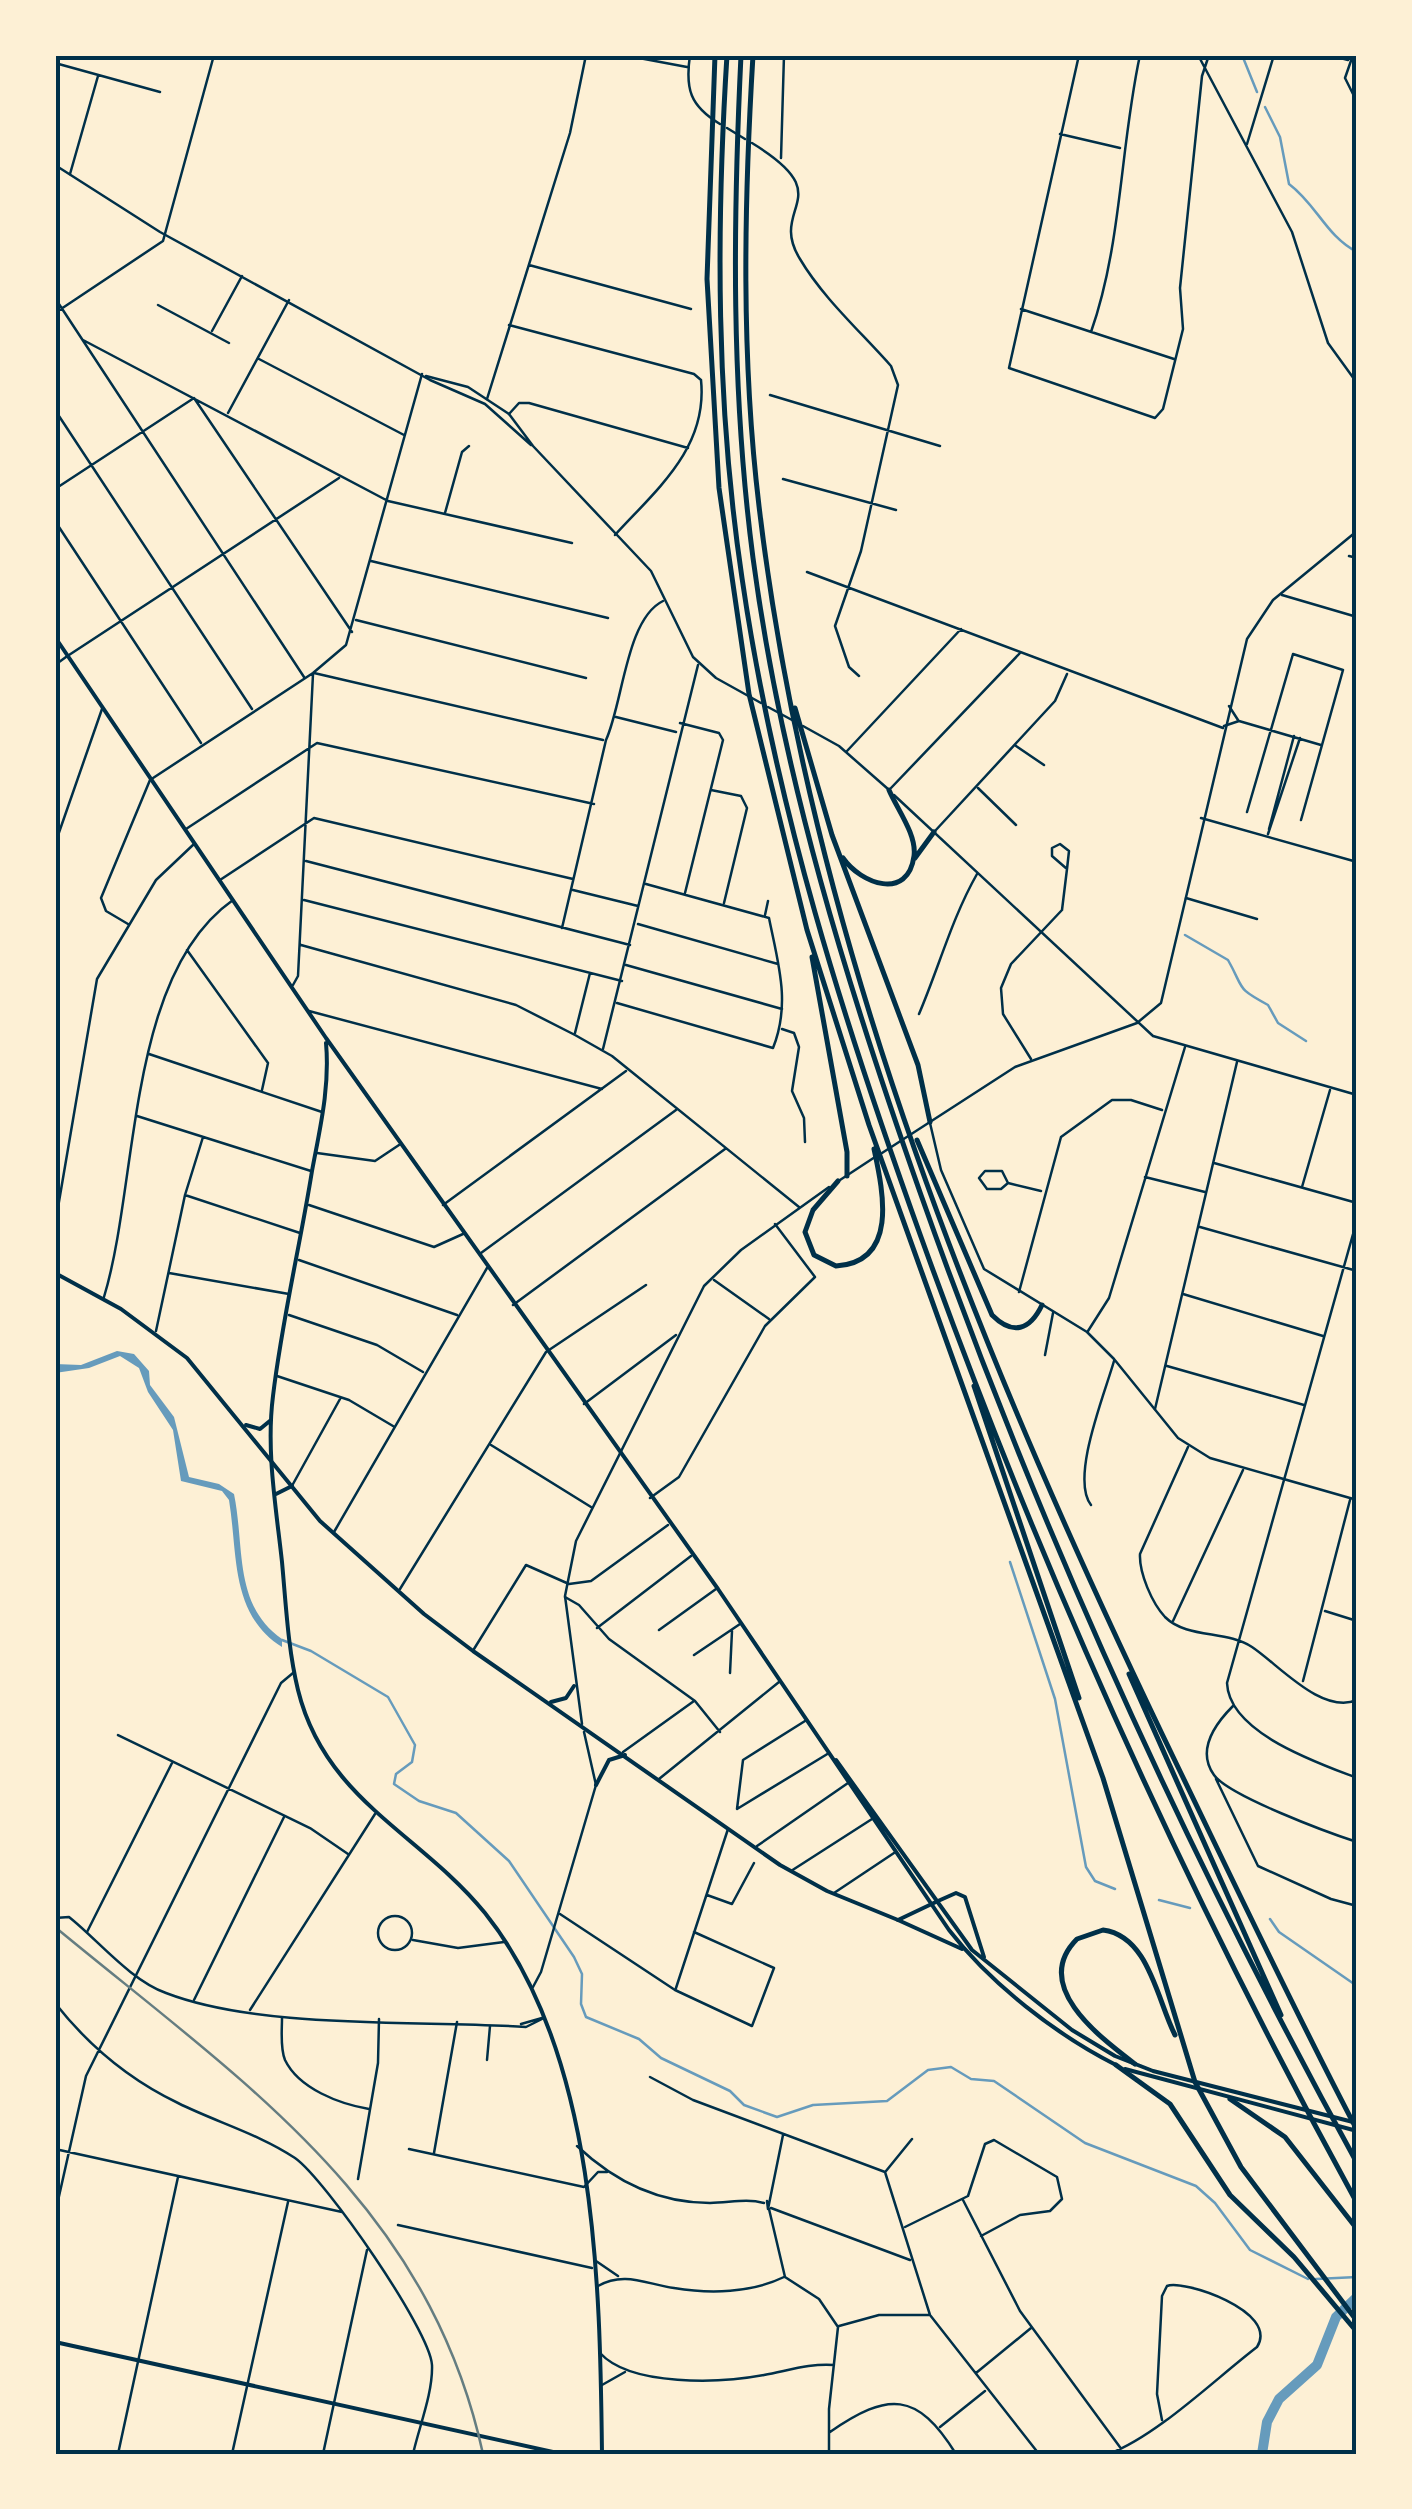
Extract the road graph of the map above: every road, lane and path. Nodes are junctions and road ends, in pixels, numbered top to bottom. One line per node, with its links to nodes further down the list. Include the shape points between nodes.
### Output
1 (214, 55): 30 (street)
2 (586, 55): 31 (street, via 570,133)
3 (624, 55): 19 (street)
4 (690, 55): 19 (street)
5 (716, 55): 157 (highway, via 708,294 719,488 749,694)
6 (727, 55): 243 (highway, via 722,368 751,636 815,913 900,1180)
7 (741, 55): 343 (highway, via 734,278 744,485 775,688 823,890 909,1160 1015,1445 1140,1734)
8 (753, 55): 101 (highway, via 748,383 764,549)
9 (784, 55): 27 (street)
10 (1079, 55): 24 (street)
11 (1140, 55): 26 (street)
12 (1198, 55): 20 (street)
13 (1209, 55): 20 (street)
14 (1274, 55): 25 (street)
15 (1329, 55): 17 (street)
16 (1353, 55): 17 (street)
17 (1349, 61): 23 (street, via 1346,85)
18 (55, 63): 21 (street)
19 (688, 68): 27 (street, via 689,96 702,113)
20 (1205, 68): 25 (street); 46 (street)
21 (98, 75): 22 (street); 29 (street)
22 (160, 92)
23 (1357, 102)
24 (1060, 134): 26 (street); 38 (street)
25 (1247, 144): 48 (street, via 1292,232 1328,343)
26 (1122, 148): 41 (street, via 1108,285)
27 (781, 160): 57 (street, via 798,185 792,236 799,258 895,375)
28 (55, 165): 29 (street)
29 (70, 176): 30 (street)
30 (166, 235): 32 (street); 36 (street)
31 (527, 264): 37 (street); 40 (street)
32 (242, 276): 34 (street); 42 (street)
33 (55, 298): 36 (street)
34 (289, 300): 45 (street); 47 (street)
35 (158, 305): 42 (street)
36 (62, 308): 39 (street); 43 (street)
37 (691, 309)
38 (1021, 309): 41 (street); 46 (street, via 1009,368 1158,417)
39 (55, 313)
40 (509, 325): 50 (street); 62 (street, via 700,378 702,407)
41 (1092, 332): 46 (street)
42 (210, 333): 44 (street)
43 (83, 340): 51 (street); 56 (street)
44 (229, 343)
45 (259, 359): 54 (street); 58 (street)
46 (1176, 360)
47 (424, 375): 50 (street); 52 (street); 58 (street)
48 (1357, 383)
49 (770, 394): 57 (street)
50 (488, 397): 52 (street); 55 (street)
51 (194, 398): 54 (street); 56 (street); 71 (street)
52 (485, 404): 60 (street)
53 (55, 410): 63 (street)
54 (227, 414): 64 (street)
55 (509, 414): 60 (street); 62 (street, via 529,403)
56 (143, 431): 63 (street); 76 (street)
57 (890, 432): 61 (street); 68 (street)
58 (405, 435): 67 (street)
59 (469, 446): 70 (street)
60 (533, 446): 74 (street)
61 (940, 446)
62 (690, 449): 74 (street)
63 (92, 466): 66 (street); 82 (street)
64 (341, 477): 67 (street); 71 (street)
65 (783, 479): 68 (street)
66 (55, 489)
67 (388, 500): 70 (street); 79 (street)
68 (872, 504): 69 (street); 81 (street)
69 (896, 510)
70 (445, 515): 75 (street)
71 (275, 520): 76 (street); 90 (street)
72 (55, 521): 88 (street)
73 (1357, 531): 83 (street)
74 (615, 535): 84 (street, via 651,571)
75 (572, 543)
76 (224, 554): 82 (street); 99 (street)
77 (1349, 556): 78 (street)
78 (1357, 558)
79 (372, 561): 86 (street); 87 (street)
80 (807, 572): 81 (street)
81 (848, 586): 89 (street); 98 (street, via 835,631 848,667)
82 (172, 588): 88 (street); 104 (street)
83 (1281, 594): 85 (street); 102 (street, via 1247,639)
84 (665, 600): 94 (street); 105 (street, via 638,625)
85 (1357, 617)
86 (608, 618)
87 (356, 620): 90 (street); 100 (street)
88 (121, 621): 93 (street); 114 (street)
89 (962, 628): 92 (street); 118 (street)
90 (352, 632): 96 (street)
91 (55, 636): 93 (main road)
92 (1021, 652): 97 (street); 123 (street)
93 (68, 656): 95 (street); 103 (main road)
94 (699, 664): 107 (street); 118 (street)
95 (55, 665)
96 (313, 672): 99 (street); 113 (street); 115 (street)
97 (1068, 673): 108 (street); 116 (street, via 1054,701)
98 (859, 676)
99 (304, 677): 104 (street)
100 (586, 678)
101 (787, 684): 135 (highway); 189 (highway, via 835,889)
102 (1230, 706): 106 (street); 108 (street)
103 (102, 709): 120 (main road); 133 (street)
104 (252, 710): 114 (street)
105 (616, 717): 110 (street); 113 (street)
106 (1239, 721): 108 (street); 109 (street)
107 (680, 723): 110 (street); 122 (street, via 722,735)
108 (1224, 727): 126 (street)
109 (1270, 730): 111 (street); 117 (street, via 1292,654 1342,670); 125 (street)
110 (678, 732): 143 (street)
111 (1294, 736): 112 (street); 132 (street)
112 (1300, 738): 117 (street); 132 (street)
113 (606, 740): 124 (street)
114 (202, 744): 120 (street)
115 (312, 744): 124 (street, via 333,743); 128 (street); 130 (street)
116 (1015, 745): 119 (street); 121 (street)
117 (1322, 746): 127 (street)
118 (846, 752): 123 (street)
119 (1044, 766)
120 (150, 780): 130 (main road); 155 (street, via 101,898 106,911)
121 (977, 786): 129 (street); 131 (street)
122 (710, 790): 145 (street); 150 (street, via 741,796 747,808)
123 (890, 790): 131 (street); 136 (highway)
124 (594, 804): 141 (street)
125 (1248, 812)
126 (1201, 818): 132 (street); 146 (street)
127 (1301, 820)
128 (308, 821): 137 (street); 141 (street); 142 (street)
129 (1016, 825)
130 (184, 830): 134 (main road)
131 (934, 832): 136 (highway); 140 (street)
132 (1268, 836): 138 (street)
133 (55, 844)
134 (194, 844): 142 (main road); 155 (street, via 156,880)
135 (838, 850): 136 (highway, via 857,876 874,884 897,880); 190 (highway, via 918,1065)
136 (914, 860)
137 (306, 861): 148 (street); 156 (street)
138 (1357, 862)
139 (1067, 868): 139 (street, via 1068,848 1057,844 1052,856); 158 (street, via 1064,906)
140 (978, 873): 158 (street); 170 (street)
141 (573, 878): 144 (street)
142 (219, 880): 147 (main road)
143 (646, 884): 145 (street); 151 (street)
144 (572, 890): 151 (street); 156 (street)
145 (684, 894): 150 (street)
146 (1185, 898): 153 (street); 171 (street, via 1164,996)
147 (233, 900): 161 (street); 166 (main road)
148 (304, 900): 159 (street); 164 (street)
149 (768, 901): 152 (street)
150 (723, 906): 152 (street)
151 (640, 907): 154 (street)
152 (767, 917): 162 (street)
153 (1257, 919)
154 (636, 923): 160 (street); 162 (street)
155 (128, 924): 213 (street, via 96,979)
156 (562, 928): 160 (street)
157 (808, 930): 191 (highway); 199 (highway)
158 (1041, 932): 171 (street); 178 (street, via 1008,968 1000,993 1006,1018)
159 (300, 945): 166 (street); 173 (street, via 516,1004)
160 (631, 945): 163 (street)
161 (186, 949): 177 (street); 183 (street, via 268,1064)
162 (778, 964): 168 (street)
163 (626, 965): 165 (street); 168 (street)
164 (590, 973): 165 (street); 173 (street)
165 (622, 981): 167 (street)
166 (292, 988): 169 (main road)
167 (616, 1002): 172 (street, via 773,1048); 176 (street)
168 (784, 1009): 172 (street)
169 (308, 1011): 174 (main road); 182 (street)
170 (919, 1014)
171 (1137, 1024): 175 (street); 178 (street)
172 (781, 1029): 193 (street, via 799,1042 792,1091)
173 (575, 1034): 176 (street)
174 (326, 1038): 187 (main road); 194 (main road)
175 (1185, 1046): 179 (street); 186 (street)
176 (602, 1050): 180 (street)
177 (150, 1054): 183 (street); 188 (street)
178 (1031, 1060): 190 (street)
179 (1237, 1062): 181 (street); 197 (street)
180 (627, 1070): 182 (street); 185 (street)
181 (1330, 1088): 184 (street); 203 (street)
182 (602, 1089): 208 (street)
183 (262, 1092): 187 (street)
184 (1357, 1096)
185 (678, 1109): 195 (street); 217 (street)
186 (1164, 1111): 200 (street); 204 (street, via 1112,1100 1062,1136)
187 (324, 1112): 196 (main road)
188 (136, 1115): 192 (street); 229 (street)
189 (906, 1117): 231 (highway, via 992,1314 1004,1326 1024,1328); 282 (highway, via 1015,1410)
190 (930, 1122): 199 (street); 226 (street, via 941,1170 980,1264)
191 (868, 1124): 201 (highway, via 883,1196 882,1226 864,1257 836,1266 814,1254 805,1232 812,1210); 295 (highway)
192 (203, 1136): 198 (street); 206 (street)
193 (805, 1142)
194 (400, 1144): 196 (street, via 375,1161); 208 (main road)
195 (726, 1148): 210 (street); 230 (street)
196 (316, 1153): 198 (main road)
197 (1214, 1163): 203 (street); 205 (street)
198 (312, 1172): 209 (main road)
199 (847, 1176): 201 (street)
200 (1142, 1176): 205 (street); 237 (street, via 1109,1298)
201 (838, 1181): 210 (street)
202 (1008, 1183): 202 (street, via 1002,1171 979,1178 987,1189); 204 (street)
203 (1302, 1187): 207 (street)
204 (1043, 1192): 226 (street)
205 (1207, 1193): 214 (street)
206 (185, 1195): 215 (street); 223 (street)
207 (1357, 1203)
208 (443, 1204): 216 (main road)
209 (307, 1205): 215 (main road); 216 (street, via 434,1247)
210 (799, 1207): 212 (street)
211 (1357, 1220): 219 (street)
212 (775, 1224): 224 (street); 235 (street, via 815,1278)
213 (55, 1225)
214 (1198, 1227): 219 (street); 228 (street)
215 (302, 1234): 218 (main road)
216 (464, 1234): 217 (main road)
217 (478, 1255): 220 (main road)
218 (297, 1260): 227 (main road); 234 (street)
219 (1344, 1267): 221 (street); 239 (street)
220 (487, 1268): 230 (main road); 234 (street)
221 (1357, 1270)
222 (55, 1272): 229 (main road)
223 (169, 1273): 227 (street); 236 (street)
224 (711, 1278): 235 (street); 238 (street)
225 (646, 1286): 240 (street)
226 (1019, 1292): 231 (street)
227 (290, 1294): 233 (main road)
228 (1183, 1294): 239 (street); 244 (street)
229 (104, 1297): 236 (main road)
230 (513, 1305): 240 (main road)
231 (1042, 1306): 232 (street)
232 (1053, 1312): 237 (street); 241 (street)
233 (287, 1314): 245 (street, via 378,1345); 246 (main road)
234 (458, 1315): 245 (street)
235 (770, 1320): 262 (street, via 680,1476)
236 (155, 1332): 252 (main road)
237 (1087, 1332): 242 (street)
238 (676, 1335): 248 (street); 256 (street)
239 (1324, 1337): 249 (street)
240 (546, 1352): 248 (main road); 254 (street)
241 (1046, 1355)
242 (1114, 1359): 250 (street); 265 (street, via 1084,1470)
243 (968, 1364): 295 (highway); 369 (highway, via 1168,1834)
244 (1166, 1366): 249 (street); 250 (street)
245 (424, 1372): 253 (street)
246 (276, 1375): 247 (street); 251 (main road)
247 (340, 1398): 253 (street); 260 (street)
248 (584, 1404): 256 (main road)
249 (1305, 1405): 259 (street)
250 (1155, 1410): 255 (street)
251 (270, 1420): 252 (main road, via 260,1428); 257 (main road)
252 (246, 1425): 257 (main road)
253 (394, 1426): 268 (street)
254 (489, 1444): 266 (street); 272 (street)
255 (1188, 1447): 258 (street); 277 (street, via 1139,1560)
256 (620, 1455): 262 (main road); 266 (street)
257 (270, 1458): 260 (main road); 261 (main road)
258 (1244, 1468): 259 (street); 277 (street)
259 (1285, 1479): 263 (street); 281 (street)
260 (292, 1486): 261 (main road); 268 (main road)
261 (275, 1498): 285 (main road)
262 (650, 1498): 267 (main road)
263 (1350, 1498): 264 (street); 274 (street)
264 (1357, 1500)
265 (1091, 1505)
266 (592, 1507): 270 (street)
267 (668, 1525): 269 (main road); 270 (street, via 597,1578)
268 (333, 1534): 272 (main road)
269 (692, 1556): 271 (main road); 278 (street)
270 (565, 1582): 273 (street); 283 (street, via 526,1565)
271 (718, 1588): 276 (main road); 280 (street)
272 (399, 1591): 283 (main road)
273 (565, 1596): 278 (street); 289 (street)
274 (1322, 1610): 275 (street); 288 (street)
275 (1357, 1621)
276 (741, 1623): 279 (street); 287 (main road)
277 (1172, 1623): 281 (street)
278 (596, 1628): 290 (street)
279 (732, 1629): 284 (street); 286 (street)
280 (659, 1630)
281 (1240, 1641): 288 (street); 293 (street, via 1227,1684)
282 (1119, 1645): 343 (highway); 352 (highway)
283 (473, 1650): 292 (main road)
284 (694, 1655)
285 (295, 1672): 307 (street, via 281,1683); 308 (main road, via 322,1750)
286 (730, 1673)
287 (780, 1682): 294 (main road); 297 (street)
288 (1302, 1683): 291 (street, via 1338,1703)
289 (574, 1686): 292 (main road, via 566,1698); 296 (street)
290 (695, 1700): 297 (street); 300 (street)
291 (1357, 1700)
292 (547, 1702): 296 (main road)
293 (1233, 1706): 302 (street, via 1207,1742); 303 (street, via 1288,1750)
294 (805, 1721): 299 (main road); 299 (street, via 743,1760 736,1808)
295 (1084, 1721): 345 (highway)
296 (582, 1724): 300 (main road); 306 (street)
297 (720, 1732): 304 (street)
298 (118, 1735): 301 (street)
299 (829, 1753): 305 (main road); 320 (main road)
300 (625, 1754): 304 (main road); 306 (main road, via 608,1760)
301 (172, 1761): 307 (street); 326 (street)
302 (1215, 1777): 312 (street); 322 (street, via 1258,1866)
303 (1357, 1778)
304 (659, 1779): 311 (main road)
305 (848, 1783): 310 (main road); 313 (street)
306 (596, 1785): 323 (street)
307 (228, 1789): 309 (street); 332 (street)
308 (374, 1814): 315 (street); 329 (main road, via 451,1876)
309 (284, 1816): 315 (street); 335 (street)
310 (874, 1818): 314 (main road); 317 (street)
311 (729, 1828): 313 (main road); 319 (street)
312 (1357, 1842)
313 (756, 1847): 317 (main road)
314 (897, 1851): 318 (street); 321 (main road)
315 (348, 1854): 337 (street)
316 (754, 1863): 319 (street, via 732,1904)
317 (790, 1872): 318 (main road)
318 (833, 1894): 325 (main road)
319 (706, 1895): 327 (street)
320 (938, 1901): 321 (main road); 331 (main road); 331 (main road, via 956,1893 965,1898)
321 (932, 1905): 325 (main road); 330 (main road)
322 (1357, 1906)
323 (559, 1914): 333 (street); 334 (street)
324 (55, 1918): 326 (street, via 69,1916)
325 (898, 1920): 330 (main road)
326 (87, 1932): 332 (street)
327 (694, 1932): 334 (street); 334 (street, via 775,1971 752,2026)
328 (410, 1939): 328 (street, via 402,1918 380,1924 378,1938 388,1948 401,1949); 329 (street, via 458,1948)
329 (505, 1942): 333 (main road)
330 (966, 1951): 348 (main road, via 1064,2034)
331 (986, 1962): 347 (main road, via 1072,2030)
332 (138, 1974): 335 (street, via 164,1993); 344 (street)
333 (532, 1988): 339 (main road)
334 (675, 1990)
335 (194, 2000): 337 (street)
336 (55, 2004): 344 (street)
337 (249, 2012): 338 (street)
338 (282, 2017): 340 (street); 351 (street, via 289,2066 327,2098)
339 (544, 2018): 342 (street); 355 (main road)
340 (380, 2020): 341 (street); 351 (street)
341 (457, 2022): 342 (street); 359 (street)
342 (490, 2025): 346 (street)
343 (1290, 2036): 360 (highway)
344 (98, 2050): 358 (street); 371 (street, via 178,2103 294,2157)
345 (1184, 2052): 347 (highway, via 1134,1946 1113,1932 1089,1932 1066,1954 1067,1994 1090,2028); 384 (highway, via 1212,2118)
346 (487, 2060)
347 (1135, 2064): 352 (main road)
348 (1116, 2065): 350 (main road); 384 (highway, via 1170,2104 1230,2194)
349 (650, 2077): 353 (street)
350 (1230, 2099): 352 (main road); 375 (highway, via 1285,2137)
351 (371, 2110): 364 (street)
352 (1357, 2128)
353 (784, 2134): 362 (street); 368 (street)
354 (912, 2139): 362 (street)
355 (577, 2146): 361 (street); 365 (main road)
356 (55, 2149): 358 (street)
357 (409, 2149): 359 (street)
358 (68, 2152): 363 (street); 372 (street)
359 (434, 2154): 365 (street)
360 (1357, 2163)
361 (607, 2172): 365 (street); 368 (street, via 664,2198)
362 (885, 2172): 374 (street)
363 (178, 2176): 367 (street); 392 (street)
364 (358, 2178)
365 (584, 2187): 378 (main road)
366 (962, 2199): 374 (street); 376 (street); 376 (street, via 972,2191 985,2144 994,2140 1062,2186 1054,2209 1020,2215)
367 (288, 2201): 371 (street); 396 (street)
368 (766, 2202): 370 (street)
369 (1357, 2203)
370 (770, 2208): 379 (street); 382 (street)
371 (343, 2212): 377 (street)
372 (55, 2214)
373 (398, 2225): 380 (street)
374 (903, 2228): 379 (street)
375 (1357, 2229)
376 (981, 2236): 388 (street)
377 (368, 2247): 399 (street); 401 (street, via 430,2354)
378 (593, 2259): 380 (main road); 381 (street)
379 (912, 2261): 385 (street)
380 (594, 2268): 383 (main road)
381 (619, 2276): 382 (street, via 702,2292); 383 (street)
382 (786, 2276): 387 (street, via 819,2300)
383 (596, 2288): 391 (main road)
384 (1347, 2314): 386 (highway); 389 (highway)
385 (930, 2316): 387 (street, via 879,2316); 395 (street)
386 (1357, 2320)
387 (838, 2327): 393 (street)
388 (1031, 2328): 395 (street); 404 (street)
389 (1357, 2332)
390 (55, 2342): 392 (main road)
391 (600, 2353): 394 (street); 397 (main road)
392 (139, 2360): 396 (main road); 405 (street)
393 (835, 2366): 394 (street, via 714,2380); 403 (street)
394 (627, 2371): 397 (street)
395 (974, 2374): 398 (street)
396 (248, 2383): 399 (main road); 406 (street)
397 (601, 2386): 410 (main road)
398 (986, 2390): 402 (street); 413 (street)
399 (335, 2403): 401 (main road); 407 (street)
400 (1162, 2420): 400 (street, via 1156,2394 1163,2294 1181,2282 1253,2316 1262,2336 1257,2348); 404 (street)
401 (420, 2422): 408 (street); 409 (main road)
402 (939, 2428): 403 (street, via 920,2410 891,2403 861,2410); 412 (street)
403 (829, 2433): 411 (street)
404 (1124, 2451): 414 (street)
405 (118, 2454)
406 (232, 2454)
407 (324, 2454)
408 (413, 2454)
409 (562, 2454)
410 (602, 2454)
411 (828, 2454)
412 (956, 2454)
413 (1039, 2454)
414 (1109, 2454)

